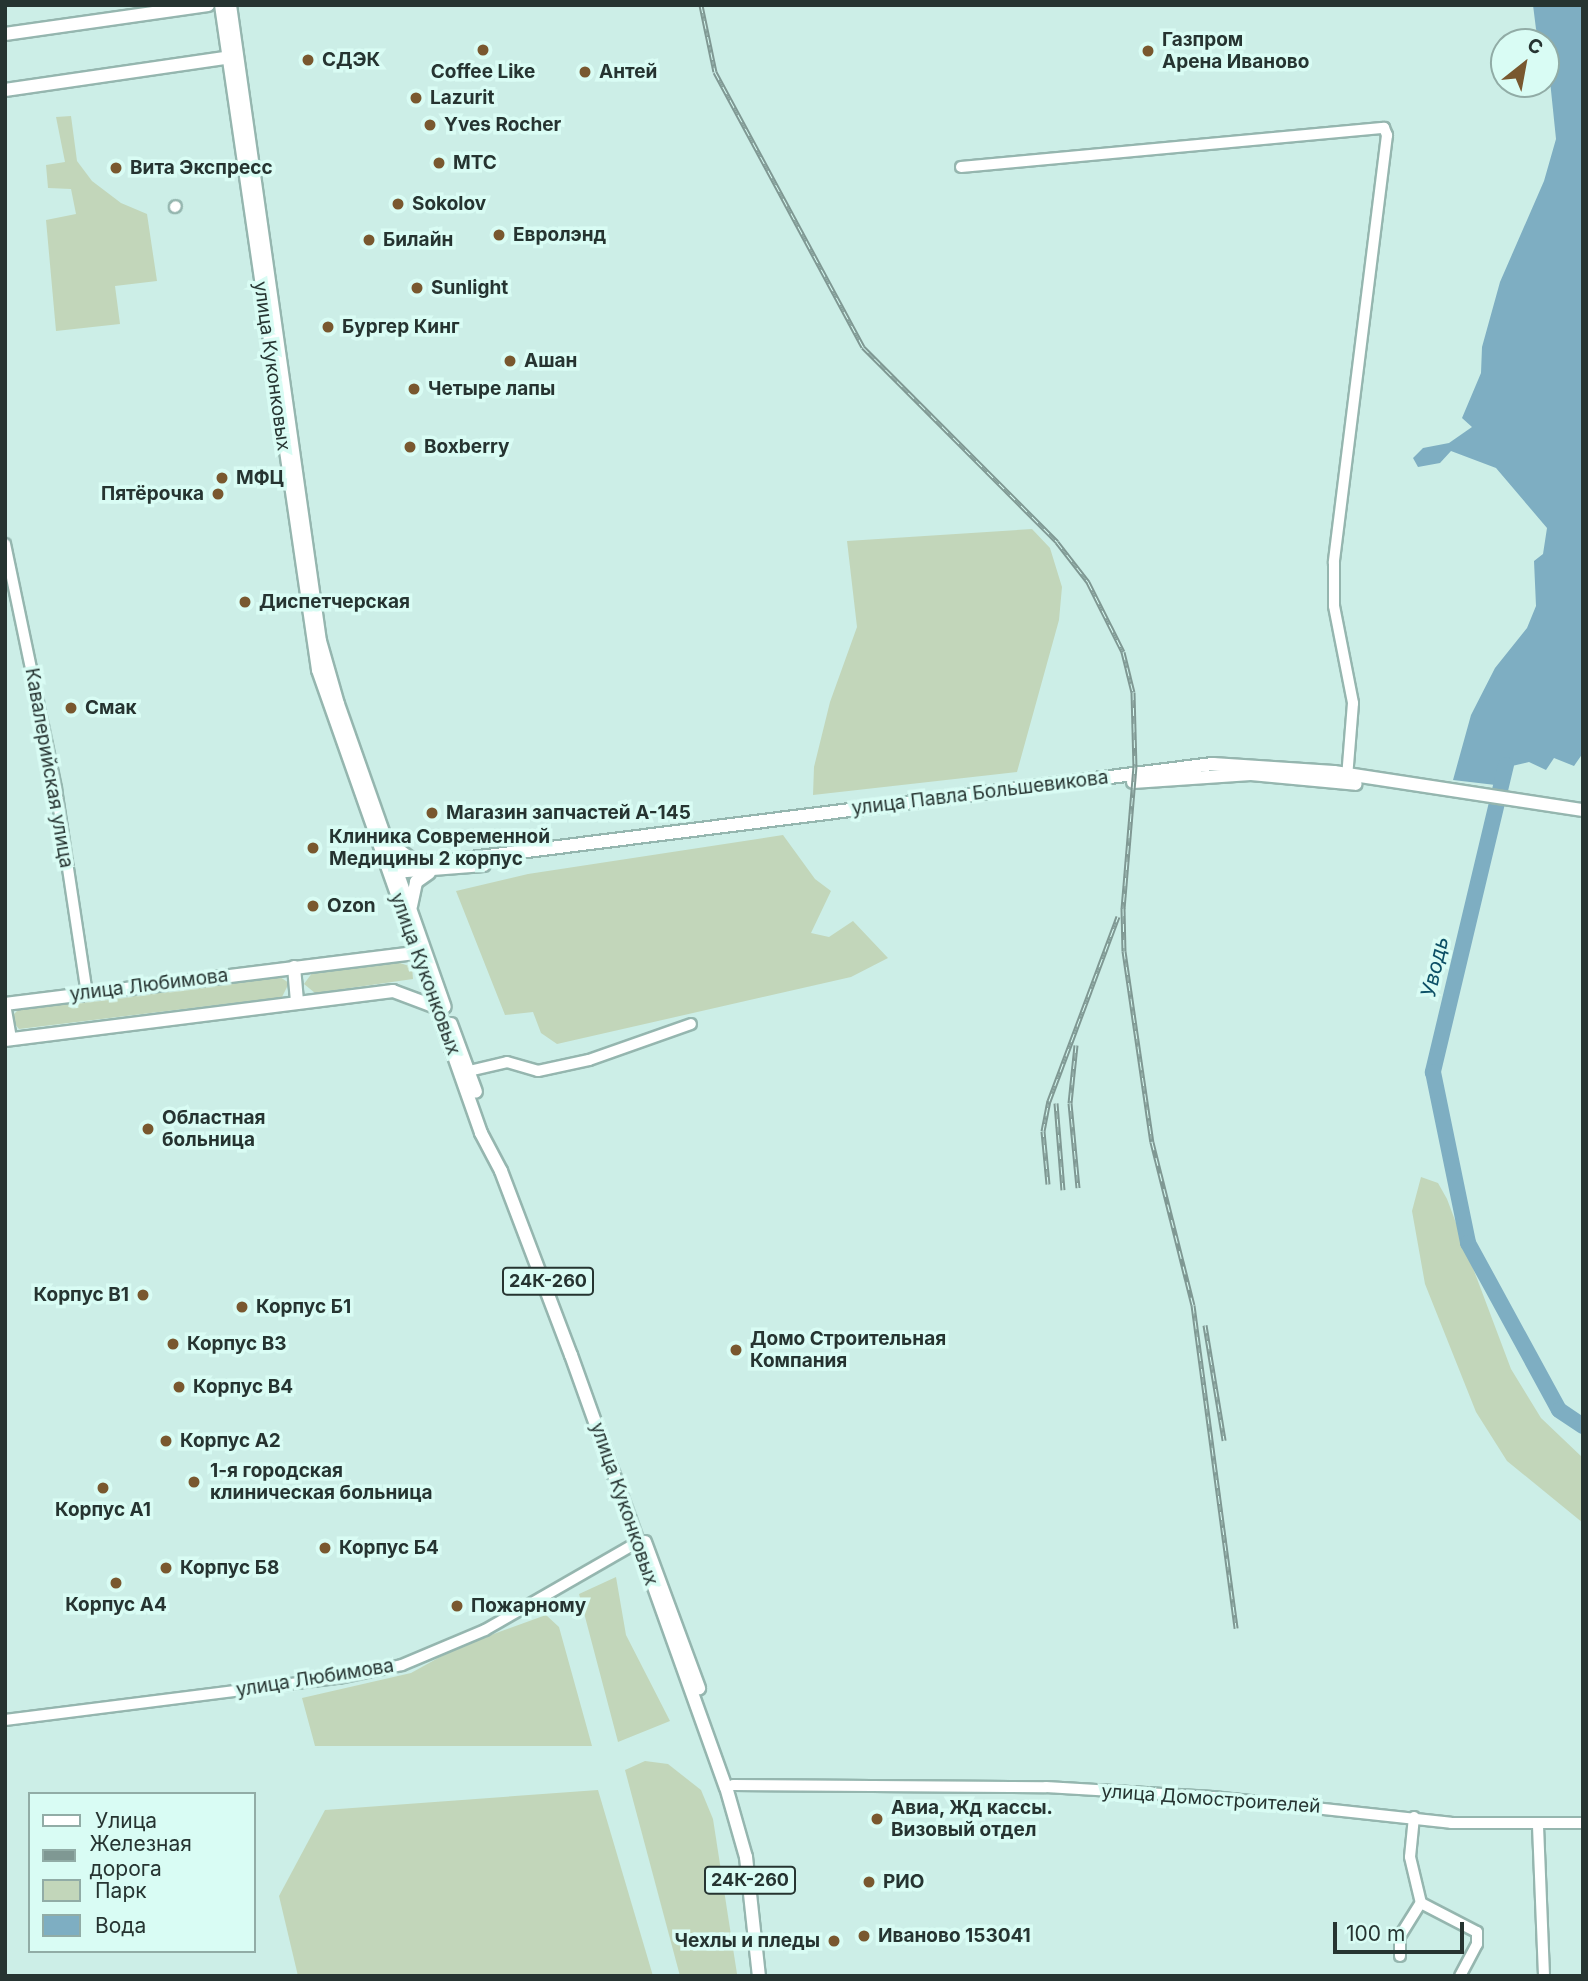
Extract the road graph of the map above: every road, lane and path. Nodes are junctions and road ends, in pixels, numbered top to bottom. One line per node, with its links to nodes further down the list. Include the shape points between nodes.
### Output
1 (202, 6): 2 (main road); 3 (main road)
2 (224, 8): 4 (main road, улица Куконковых)
3 (5, 34)
4 (233, 57): 5 (main road); 12 (main road, улица Куконковых, via 320,642); 13 (main road, улица Куконковых, via 312,643 329,708)
5 (5, 90)
6 (961, 167): 8 (street, via 1384,128 1387,135 1334,563 1334,606 1353,703)
7 (5, 544): 21 (street, Кавалерийская улица, via 56,789)
8 (1347, 778): 9 (main road, улица Павла Большевикова); 14 (main road, улица Павла Большевикова, via 1251,774 1149,781)
9 (1528, 805): 10 (main road); 11 (main road)
10 (1583, 810)
11 (1583, 817)
12 (386, 839): 14 (main road, улица Павла Большевикова, via 412,860); 15 (main road, улица Куконковых)
13 (386, 866): 15 (main road); 16 (main road, улица Куконковых)
14 (439, 866): 15 (main road); 17 (main road, via 416,882)
15 (399, 874): 16 (main road); 17 (main road, улица Куконковых / 24К-260)
16 (399, 901): 17 (main road, улица Куконковых)
17 (408, 917): 18 (main road, улица Куконковых / 24К-260); 19 (main road, via 404,942)
18 (421, 952): 19 (main road, улица Любимова); 24 (main road, улица Куконковых); 28 (main road, улица Куконковых / 24К-260)
19 (391, 957): 20 (main road, улица Любимова)
20 (294, 967): 21 (main road, улица Любимова); 22 (main road)
21 (87, 993): 23 (main road, улица Любимова)
22 (297, 1003): 24 (main road, улица Любимова, via 393,991); 27 (main road, улица Любимова)
23 (5, 1004)
24 (436, 1007): 29 (main road, улица Куконковых)
25 (5, 1010): 27 (main road, улица Любимова)
26 (691, 1024): 28 (street, via 589,1060 538,1071 508,1062)
27 (7, 1040)
28 (469, 1072): 29 (main road, улица Куконковых / 24К-260)
29 (640, 1540): 30 (street, улица Любимова, via 485,1630 402,1665 338,1678); 31 (main road, улица Куконковых / 24К-260, via 681,1631)
30 (5, 1720)
31 (730, 1786): 32 (street, улица Домостроителей, via 1046,1787); 37 (main road, 24К-260, via 751,1855)
32 (1415, 1818): 34 (street, улица Домостроителей); 35 (street, via 1410,1857)
33 (1583, 1823): 34 (street, улица Домостроителей)
34 (1538, 1826): 39 (street)
35 (1421, 1903): 36 (street, via 1401,1936); 38 (street, via 1477,1932 1477,1944)
36 (1400, 1956)
37 (761, 1976)
38 (1460, 1976)
39 (1544, 1976)

